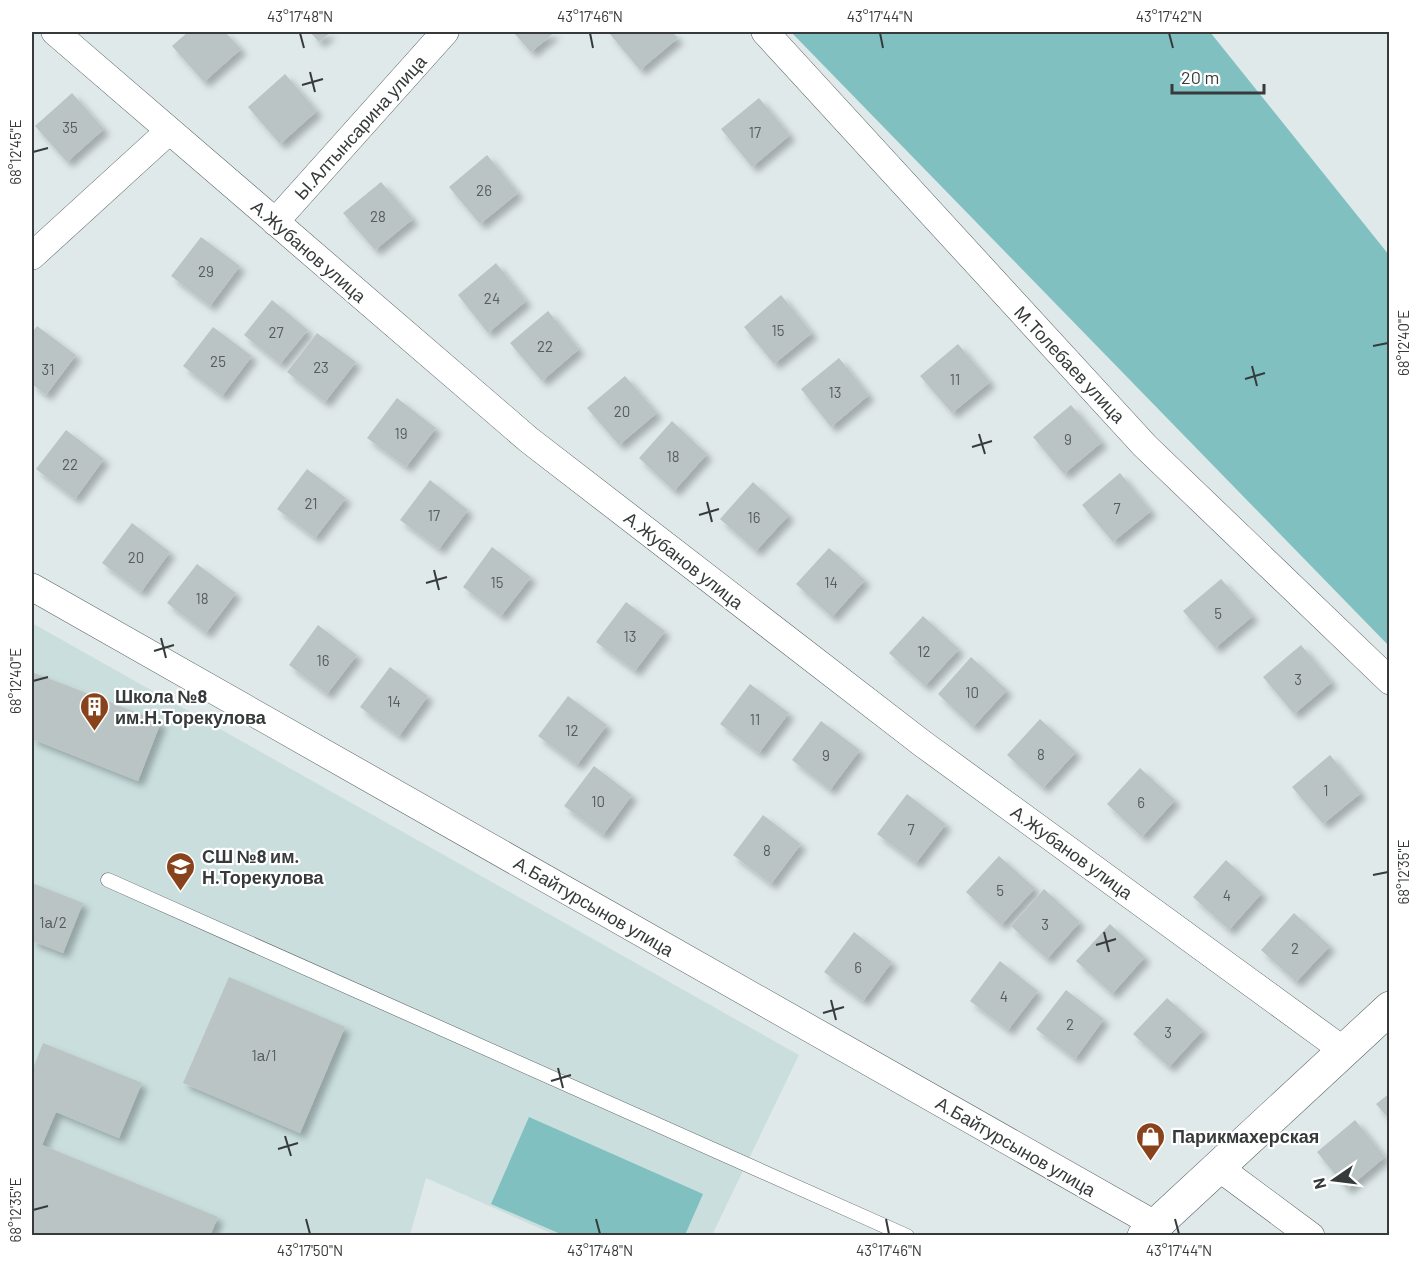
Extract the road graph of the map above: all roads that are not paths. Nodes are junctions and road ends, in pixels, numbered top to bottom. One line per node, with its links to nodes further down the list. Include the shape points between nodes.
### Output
1 (55, 32): 4 (street, А.Жубанов улица)
2 (445, 32): 5 (street, Ы.Алтынсарина улица)
3 (765, 32): 8 (street, М.Толебаев улица, via 1145,446)
4 (170, 130): 5 (street, А.Жубанов улица); 6 (street)
5 (275, 222): 11 (street, А.Жубанов улица, via 548,455 923,744)
6 (32, 256)
7 (32, 587): 13 (street, А.Байтурсынов улица)
8 (1389, 681)
9 (108, 880): 14 (lane)
10 (1389, 1008): 11 (street)
11 (1343, 1050): 12 (street)
12 (1218, 1167): 13 (street); 15 (street)
13 (1150, 1230)
14 (908, 1236)
15 (1311, 1236)

